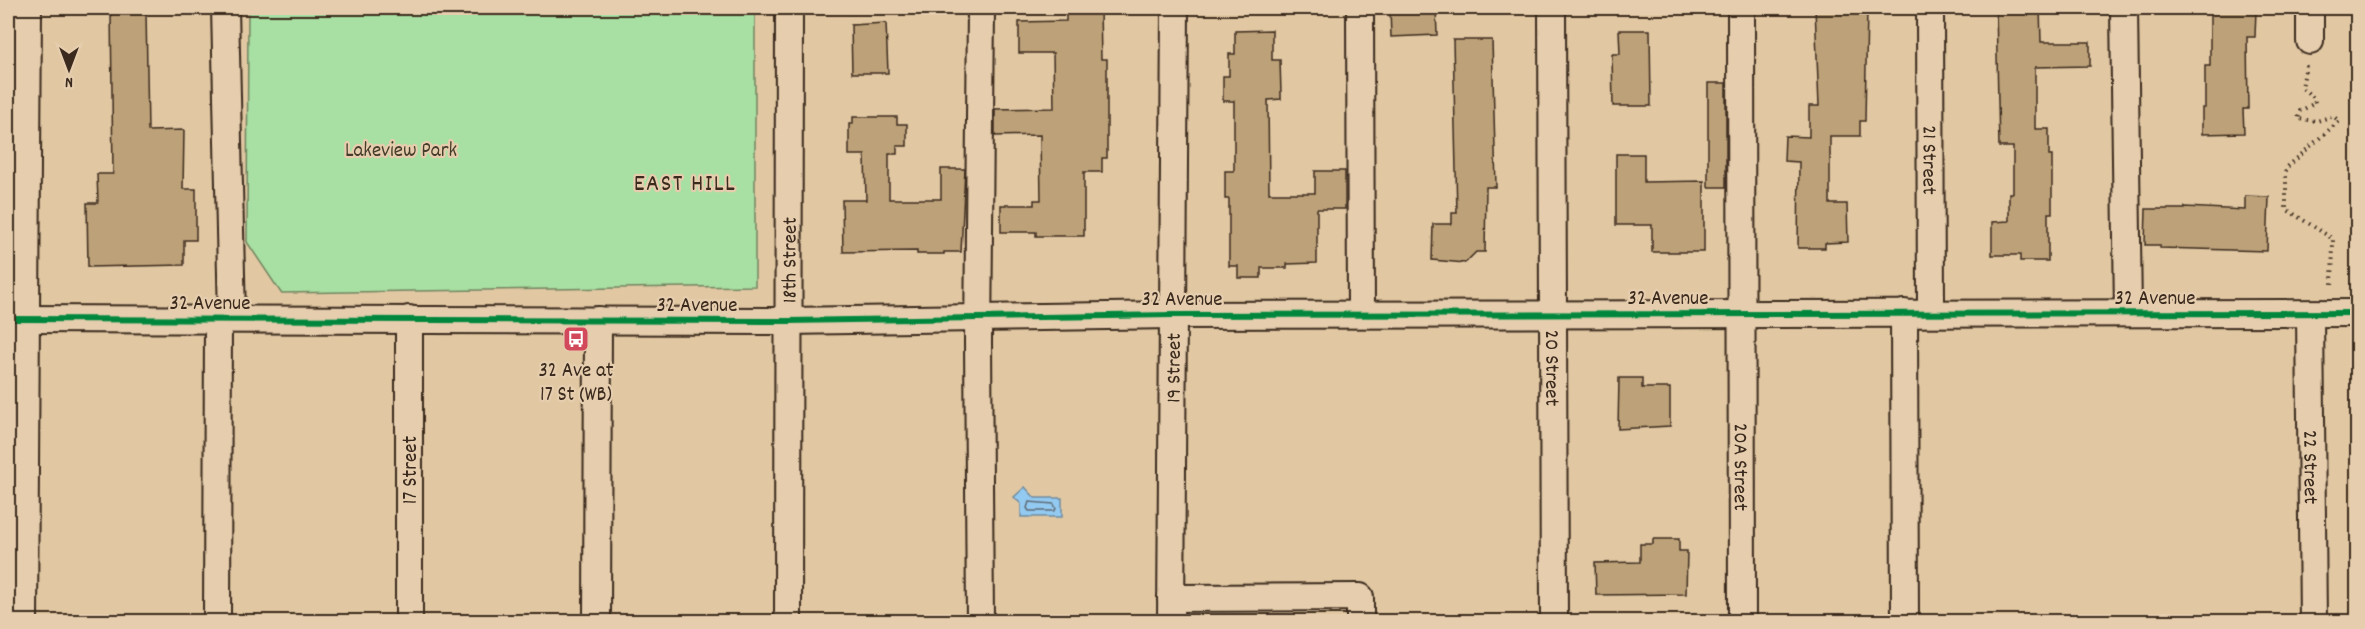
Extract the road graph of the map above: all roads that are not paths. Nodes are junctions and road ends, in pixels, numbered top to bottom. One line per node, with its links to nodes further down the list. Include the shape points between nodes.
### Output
1 (28, 8): 23 (street)
2 (225, 8): 24 (street)
3 (789, 8): 27 (street, 18th Street)
4 (981, 8): 22 (street)
5 (1175, 8): 20 (street, 19 Street)
6 (1360, 8): 18 (street)
7 (1552, 8): 21 (street, 20 Street)
8 (1741, 8): 13 (street, 20A Street)
9 (1930, 8): 15 (street, 21 Street)
10 (2124, 8): 16 (street)
11 (2310, 8): 12 (street)
12 (2310, 41)
13 (1742, 313): 14 (street, 32 Avenue); 21 (street, 32 Avenue); 37 (street, 20A Street)
14 (1904, 313): 15 (street, 32 Avenue); 38 (street)
15 (1931, 313): 16 (street, 32 Avenue)
16 (2128, 313): 19 (street, 32 Avenue)
17 (2358, 313): 19 (street, 32 Avenue)
18 (1361, 314): 20 (street, 32 Avenue); 21 (street, 32 Avenue)
19 (2310, 314): 39 (street, 22 Street)
20 (1173, 315): 22 (street, 32 Avenue); 28 (street, 19 Street)
21 (1554, 315): 36 (street, 20 Street)
22 (979, 317): 27 (street, 32 Avenue); 34 (street)
23 (17, 319): 24 (street, 32 Avenue); 29 (street)
24 (225, 319): 25 (street, 32 Avenue); 30 (street)
25 (409, 319): 26 (street, 32 Avenue); 31 (street, 17 Street)
26 (598, 320): 27 (street, 32 Avenue); 32 (street)
27 (788, 321): 33 (street, 18th Street)
28 (1171, 610): 35 (street, via 1360,597)
29 (24, 621)
30 (217, 621)
31 (409, 621)
32 (597, 621)
33 (788, 621)
34 (981, 621)
35 (1360, 621)
36 (1554, 621)
37 (1742, 621)
38 (1905, 621)
39 (2313, 621)

